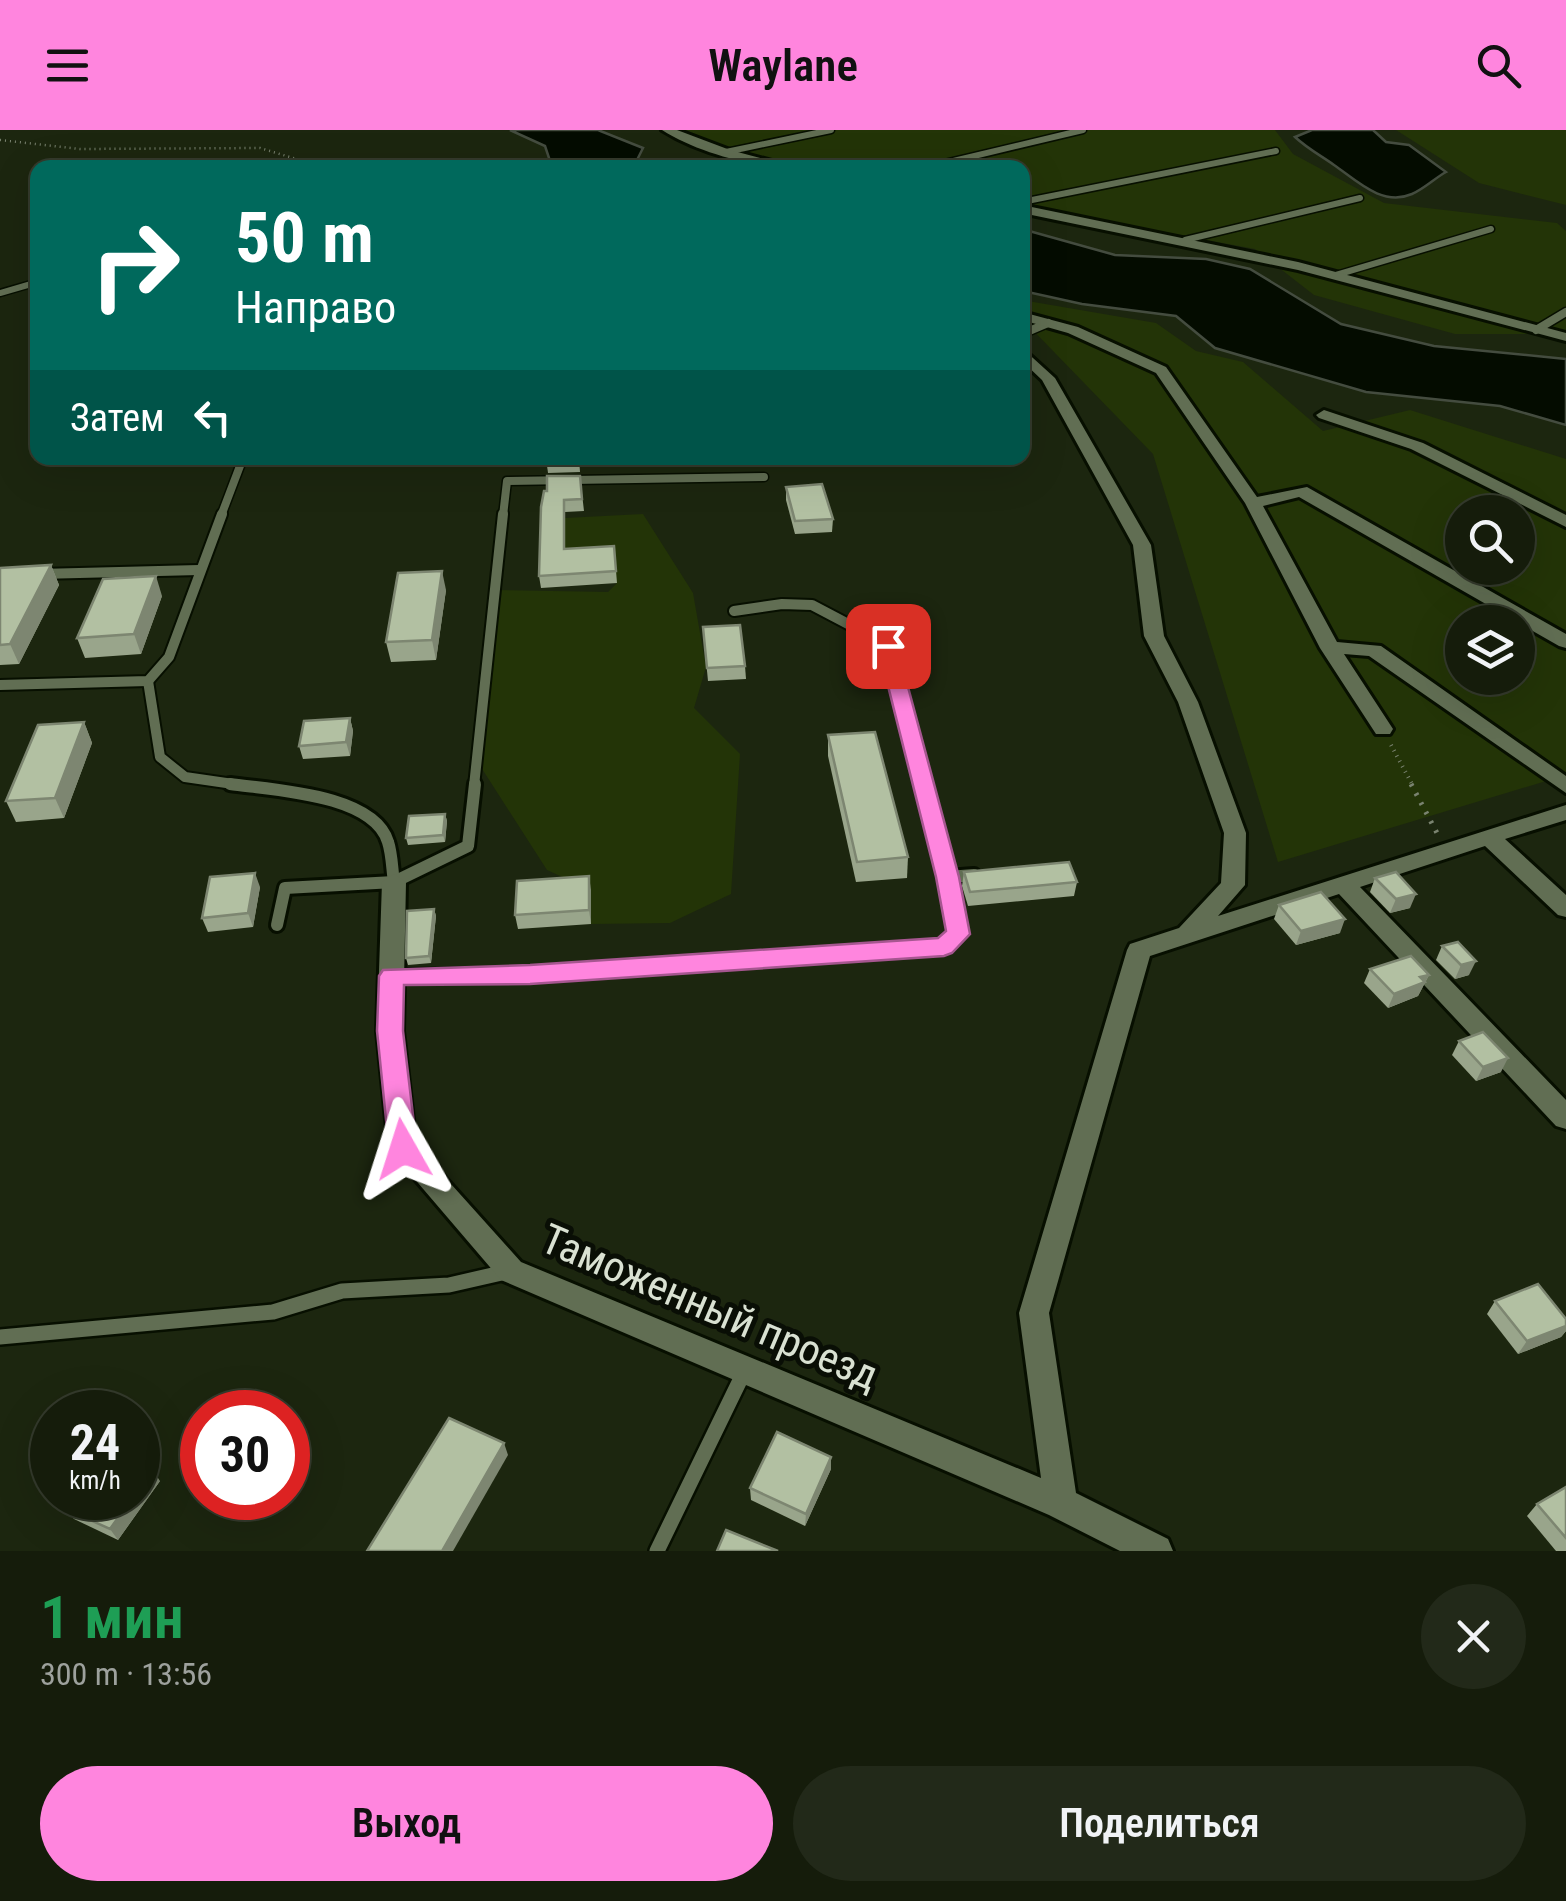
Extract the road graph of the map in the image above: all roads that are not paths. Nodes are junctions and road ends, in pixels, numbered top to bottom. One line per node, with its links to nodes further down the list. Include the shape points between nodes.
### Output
1 (667, 130): 5 (street)
2 (832, 130): 5 (lane)
3 (1083, 130): 7 (lane)
4 (1276, 151): 9 (lane)
5 (726, 152): 6 (street)
6 (760, 160)
7 (957, 160)
8 (1360, 198): 12 (lane)
9 (1030, 204)
10 (1030, 208): 12 (street, via 1155,239)
11 (1490, 229): 13 (lane)
12 (1185, 240): 13 (street)
13 (1336, 276): 19 (street)
14 (30, 285): 15 (lane)
15 (0, 294)
16 (1566, 312): 19 (lane)
17 (1030, 318): 18 (street)
18 (1048, 324): 20 (lane); 26 (street, via 1161,370)
19 (1536, 330): 21 (street)
20 (1030, 331)
21 (1566, 337)
22 (1030, 360): 45 (street, via 1048,378 1142,545 1154,636 1188,702 1235,833 1234,884)
23 (1324, 415): 27 (street, via 1416,446)
24 (240, 465): 28 (lane)
25 (764, 477): 41 (lane, via 506,481 468,846)
26 (1253, 503): 31 (street, via 1301,491); 32 (street)
27 (1566, 522)
28 (199, 570): 29 (lane); 33 (lane, via 169,657)
29 (18, 575)
30 (734, 612): 40 (lane, via 812,605 888,646)
31 (1566, 642)
32 (1330, 648): 35 (street); 36 (street, via 1374,650)
33 (148, 681): 34 (lane); 41 (lane, via 160,757 186,777 320,797 368,814 388,839)
34 (0, 684)
35 (1383, 729)
36 (1566, 786)
37 (1566, 812): 38 (street)
38 (1489, 836): 42 (street); 43 (street)
39 (983, 874): 40 (lane)
40 (948, 877): 46 (lane, via 958,934 944,946 530,975)
41 (394, 882): 44 (lane, via 285,888); 46 (street, Таможенный проезд)
42 (1343, 884): 45 (street); 47 (street)
43 (1566, 909)
44 (276, 925)
45 (1187, 934): 51 (street, via 1139,950 1034,1314)
46 (392, 976): 48 (street, Таможенный проезд, via 390,1031 403,1149)
47 (1566, 1118)
48 (511, 1270): 49 (lane, via 448,1286 342,1291 273,1312); 50 (street, Таможенный проезд)
49 (0, 1337)
50 (745, 1370): 51 (street, Таможенный проезд); 52 (lane)
51 (1061, 1503): 53 (street, Таможенный проезд)
52 (658, 1551)
53 (1156, 1551)

